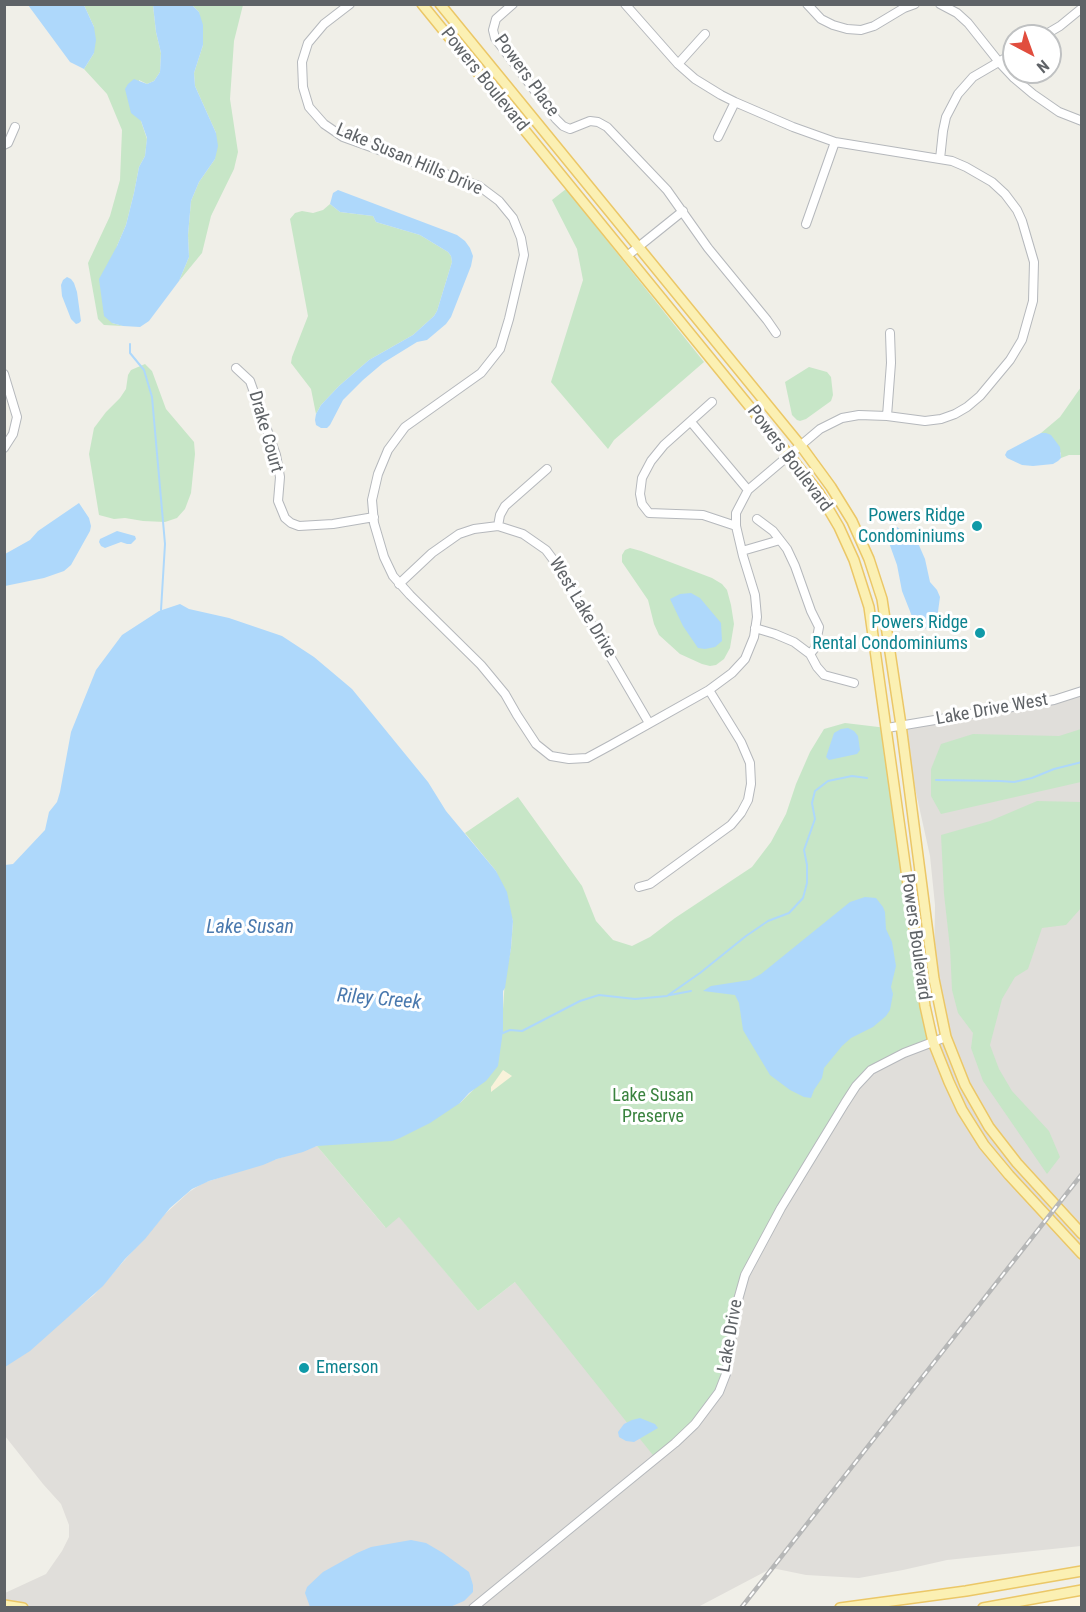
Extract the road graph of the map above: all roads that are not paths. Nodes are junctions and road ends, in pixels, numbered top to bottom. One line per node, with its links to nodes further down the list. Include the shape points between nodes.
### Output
1 (350, 4): 40 (street, Lake Susan Hills Drive, via 324,24 308,43 302,62 309,107 324,124 343,136 479,186 513,218 524,255 500,349 481,374 405,427 388,450 378,474 372,500)
2 (422, 4): 27 (main road, Powers Boulevard)
3 (441, 4): 26 (main road, Powers Boulevard)
4 (497, 4): 11 (street, Powers Place)
5 (513, 4): 11 (street, Powers Place)
6 (625, 4): 16 (street, Lake Susan Hills Drive)
7 (807, 4): 8 (street, via 821,20 833,26 861,30)
8 (915, 4)
9 (940, 4): 15 (street, via 968,23)
10 (1082, 8): 12 (street)
11 (504, 12): 24 (street, Powers Place, via 496,19 495,38 556,119 570,129 590,121 607,127)
12 (1062, 24)
13 (705, 34): 16 (street)
14 (1002, 60): 15 (street)
15 (999, 62): 18 (street, via 1040,99); 23 (street, via 973,77 958,94 946,117)
16 (678, 64): 17 (street, Lake Susan Hills Drive)
17 (735, 102): 20 (street); 21 (street, Lake Susan Hills Drive)
18 (1082, 121)
19 (15, 127): 22 (street)
20 (718, 137)
21 (835, 142): 23 (street, Lake Susan Hills Drive); 25 (street)
22 (4, 145)
23 (940, 159): 33 (street, Lake Susan Hills Drive, via 986,178 1017,210 1034,262 1033,301 1022,340 1010,360 967,407 941,419 925,421)
24 (683, 211): 26 (street); 28 (street, Powers Place)
25 (806, 224)
26 (637, 247): 27 (street); 35 (main road, Powers Boulevard)
27 (627, 256): 37 (main road, Powers Boulevard)
28 (776, 333)
29 (890, 333): 33 (street)
30 (236, 368): 40 (street, Drake Court, via 250,381 276,455 280,477 278,501 285,518 299,526)
31 (4, 374): 36 (street, via 17,417)
32 (712, 402): 34 (street)
33 (886, 416): 35 (street, Lake Susan Hills Drive, via 842,418 820,429)
34 (691, 422): 39 (street); 43 (street, via 651,461 642,478 642,504 649,513 703,515)
35 (801, 446): 37 (street, Lake Susan Hills Drive); 53 (main road, Powers Boulevard, via 837,495 869,559 882,599)
36 (4, 448)
37 (789, 455): 39 (street, Lake Susan Hills Drive); 54 (main road, Powers Boulevard, via 819,494 854,560 869,607)
38 (547, 469): 42 (street, via 505,506)
39 (748, 490): 43 (street, Lake Susan Hills Drive, via 736,513)
40 (374, 517): 46 (street, Lake Susan Hills Drive, via 384,557)
41 (758, 519): 44 (street)
42 (498, 526): 46 (street, West Lake Drive, via 459,534); 52 (street, West Lake Drive, via 523,534 546,550)
43 (736, 526): 45 (street, Lake Susan Hills Drive)
44 (780, 540): 45 (street); 48 (street, via 795,566 819,627)
45 (742, 551): 47 (street, Lake Susan Hills Drive, via 755,595)
46 (399, 584): 52 (street, Lake Susan Hills Drive, via 481,665 505,694 536,744 551,756 587,758)
47 (755, 628): 48 (street, via 794,642); 50 (street, Lake Susan Hills Drive, via 745,659)
48 (810, 654): 49 (street, via 825,675)
49 (854, 683)
50 (709, 690): 52 (street, Lake Susan Hills Drive); 55 (street, via 750,763 752,784 748,800 731,825 650,884)
51 (1082, 691): 53 (street, Lake Drive West, via 1054,700)
52 (649, 723)
53 (901, 725): 54 (street, Lake Drive West); 56 (main road, Powers Boulevard, via 934,979)
54 (887, 728): 57 (main road, Powers Boulevard, via 924,1006)
55 (639, 887)
56 (946, 1037): 57 (street, Lake Drive); 58 (main road, Powers Boulevard, via 965,1085 989,1127)
57 (933, 1041): 59 (main road, Powers Boulevard, via 962,1110 984,1145); 64 (street, Lake Drive, via 871,1070 830,1126 745,1275 726,1374 719,1392 695,1424)
58 (1082, 1233)
59 (1082, 1254)
60 (1082, 1571): 65 (main road)
61 (1082, 1590): 66 (main road)
62 (4, 1605): 63 (main road)
63 (23, 1608)
64 (473, 1608)
65 (840, 1608)
66 (983, 1608)

